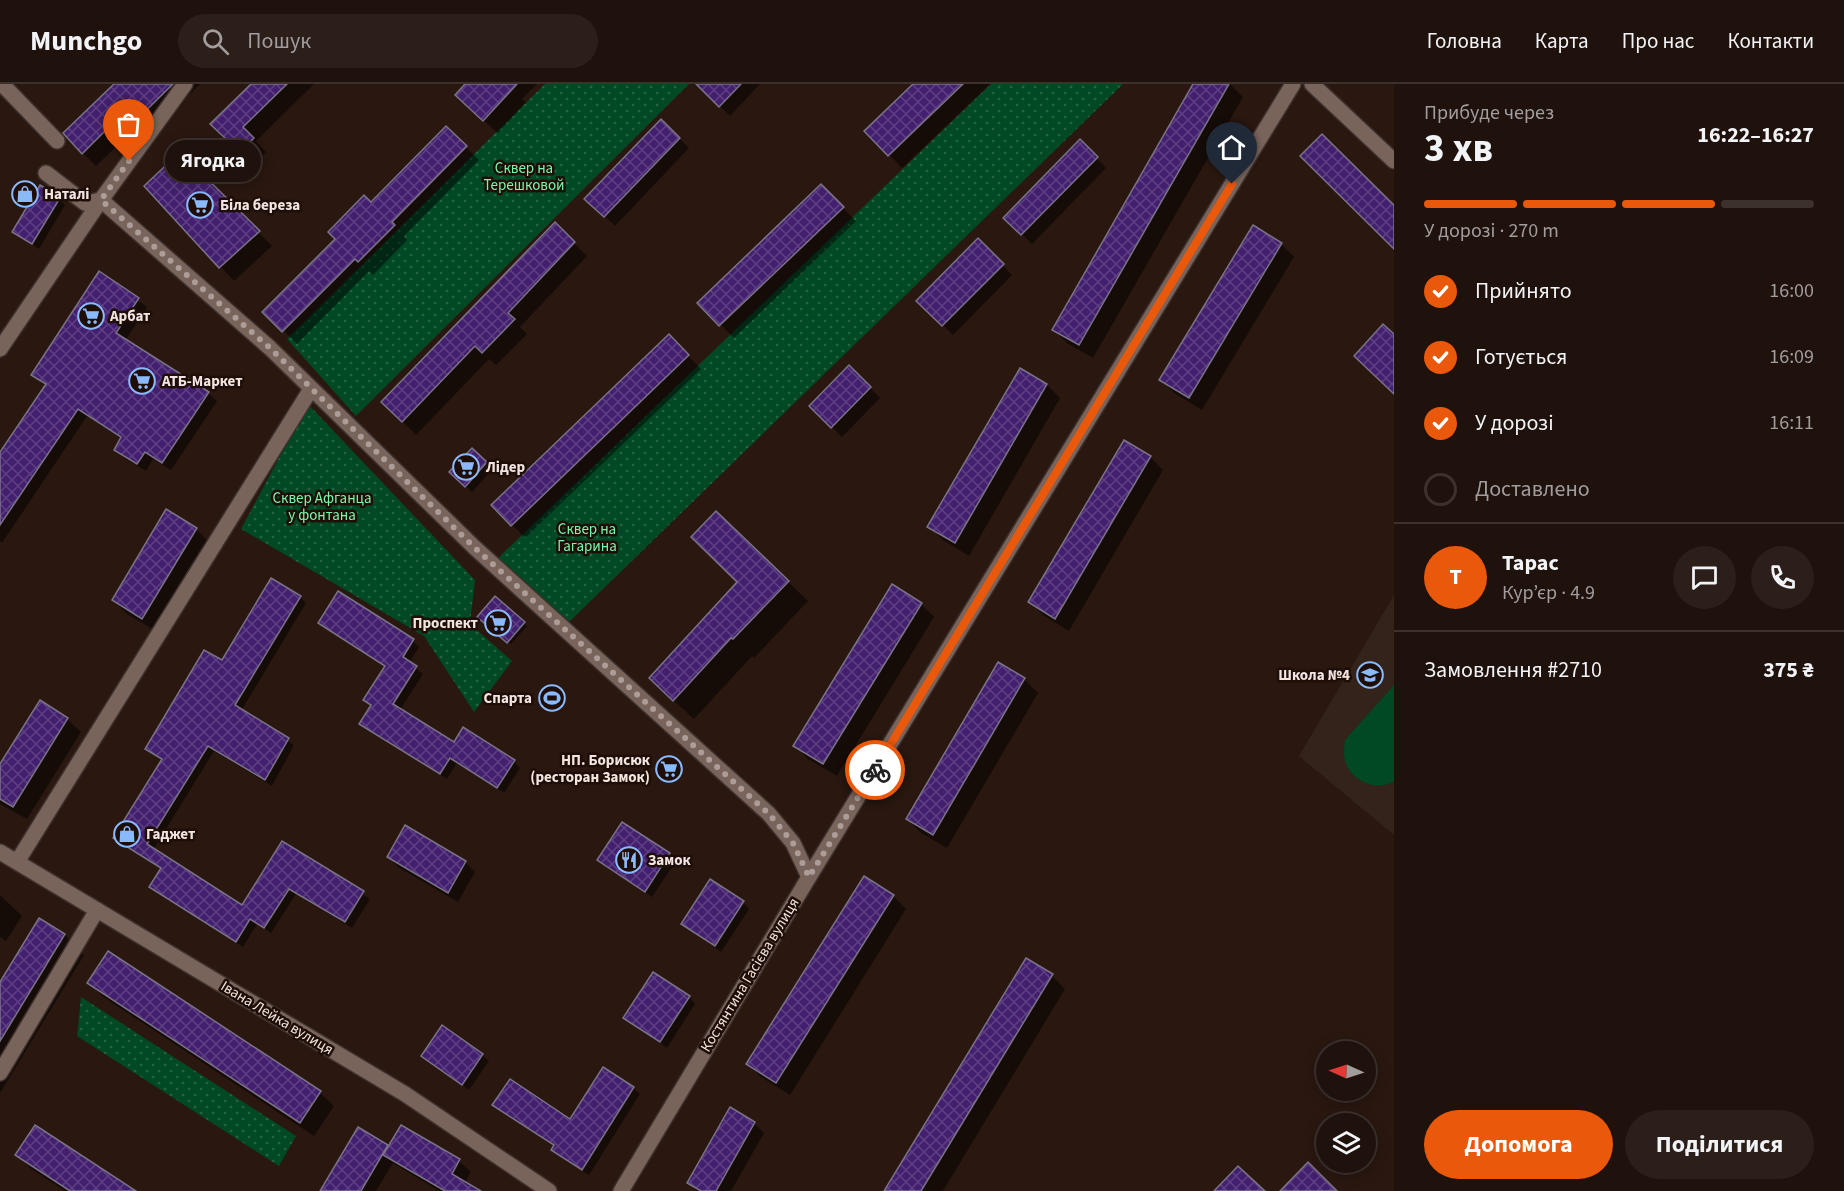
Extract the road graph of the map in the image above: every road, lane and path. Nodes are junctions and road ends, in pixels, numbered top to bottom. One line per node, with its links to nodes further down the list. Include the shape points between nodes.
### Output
1 (2, 84): 5 (street)
2 (185, 84): 8 (street)
3 (1293, 84): 13 (street, Костянтина Гасієва вулиця)
4 (1312, 84): 6 (street)
5 (57, 141)
6 (1394, 161)
7 (46, 173): 8 (street, via 85,203)
8 (101, 200): 9 (street); 10 (street, via 270,348)
9 (0, 349)
10 (311, 389): 12 (street); 13 (street, via 474,547 769,814 793,843)
11 (0, 852): 12 (street, Івана Лейка вулиця)
12 (16, 862): 14 (street, Івана Лейка вулиця)
13 (809, 877): 17 (street, Костянтина Гасієва вулиця)
14 (97, 910): 15 (street); 16 (street, Івана Лейка вулиця, via 405,1094)
15 (0, 1073)
16 (549, 1191)
17 (621, 1191)

